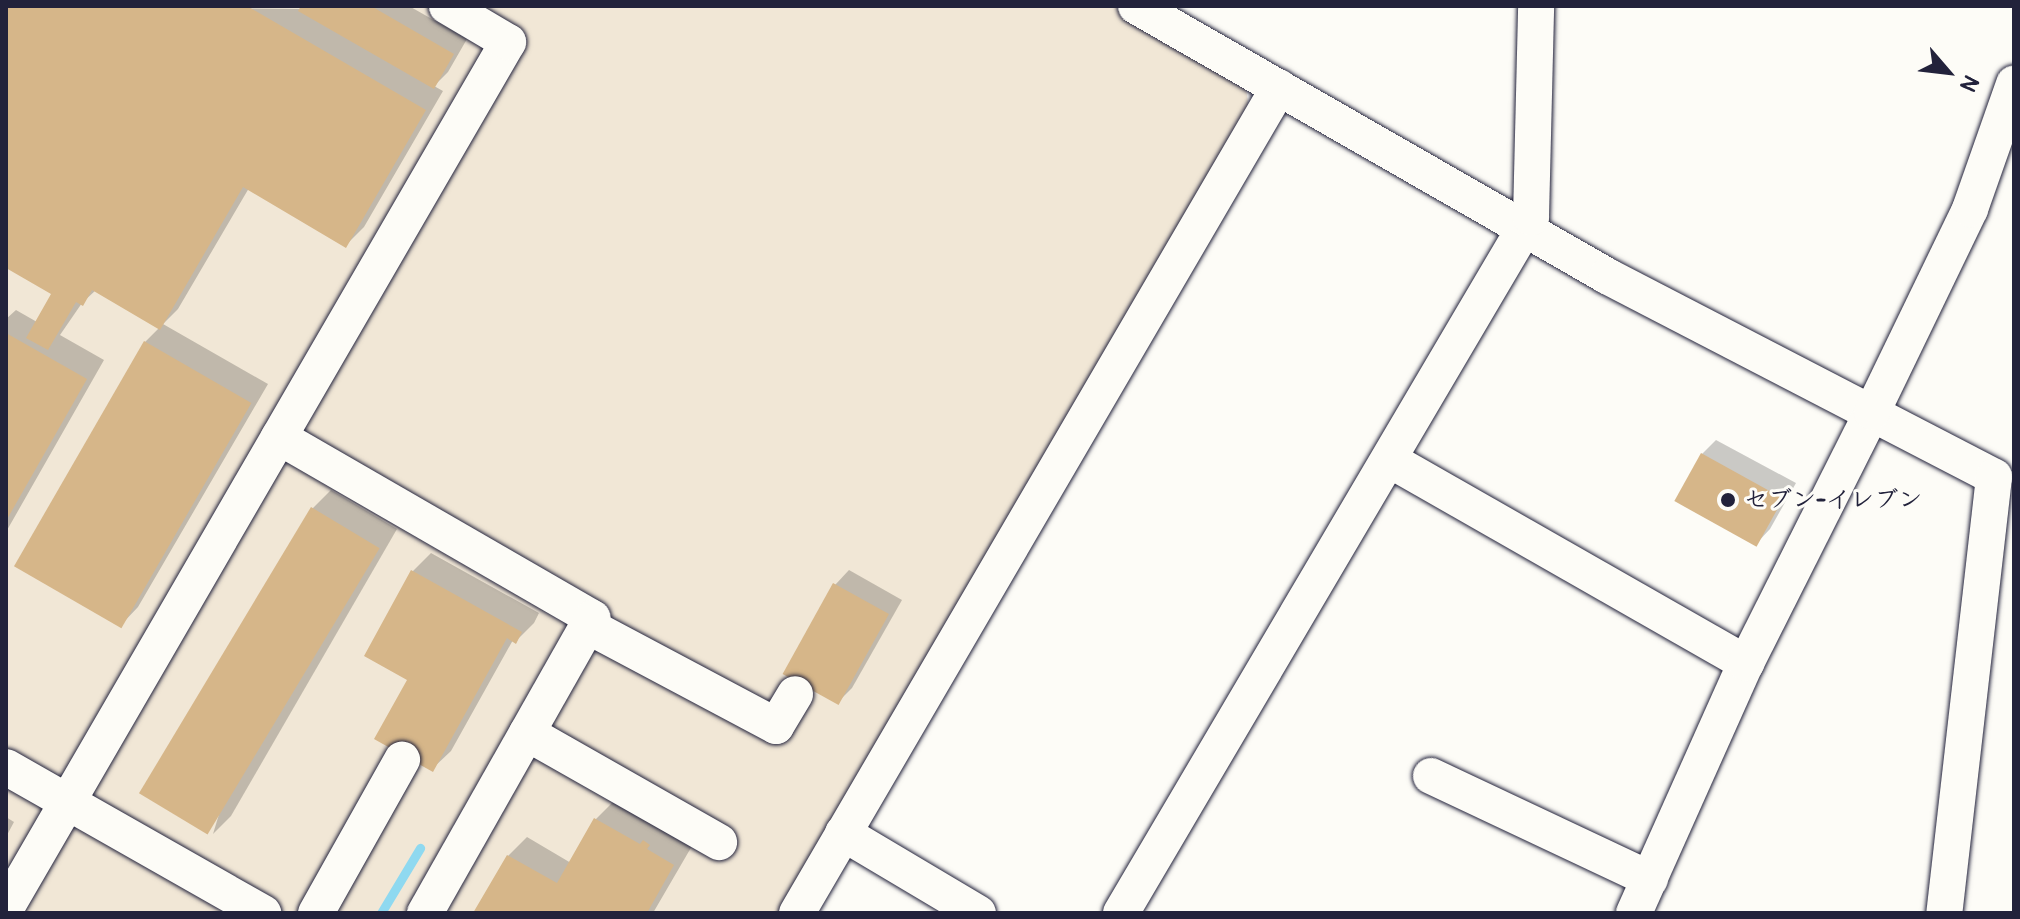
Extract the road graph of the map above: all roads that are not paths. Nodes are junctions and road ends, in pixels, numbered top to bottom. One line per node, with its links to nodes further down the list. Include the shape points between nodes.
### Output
1 (447, 6): 9 (street, via 508,42)
2 (1136, 6): 4 (street)
3 (1536, 6): 7 (street, via 1531,217)
4 (1173, 16): 6 (street)
5 (2014, 84): 8 (street, via 1970,209)
6 (1279, 87): 7 (street); 19 (street)
7 (1525, 228): 8 (street); 10 (street)
8 (1872, 412): 12 (street); 30 (street, via 1994,477)
9 (279, 437): 11 (street, via 592,618); 18 (street)
10 (1390, 460): 12 (street); 28 (street)
11 (588, 626): 13 (street, via 776,726); 14 (street)
12 (1746, 663): 21 (street)
13 (795, 694)
14 (527, 733): 20 (street); 25 (street)
15 (402, 760): 24 (street)
16 (6, 767): 18 (street)
17 (1431, 776): 21 (street)
18 (69, 803): 22 (street); 23 (street)
19 (843, 833): 26 (street); 27 (street)
20 (719, 842)
21 (1650, 879): 29 (street)
22 (6, 908)
23 (263, 913)
24 (316, 913)
25 (425, 913)
26 (797, 913)
27 (978, 913)
28 (1121, 913)
29 (1634, 913)
30 (1944, 913)

